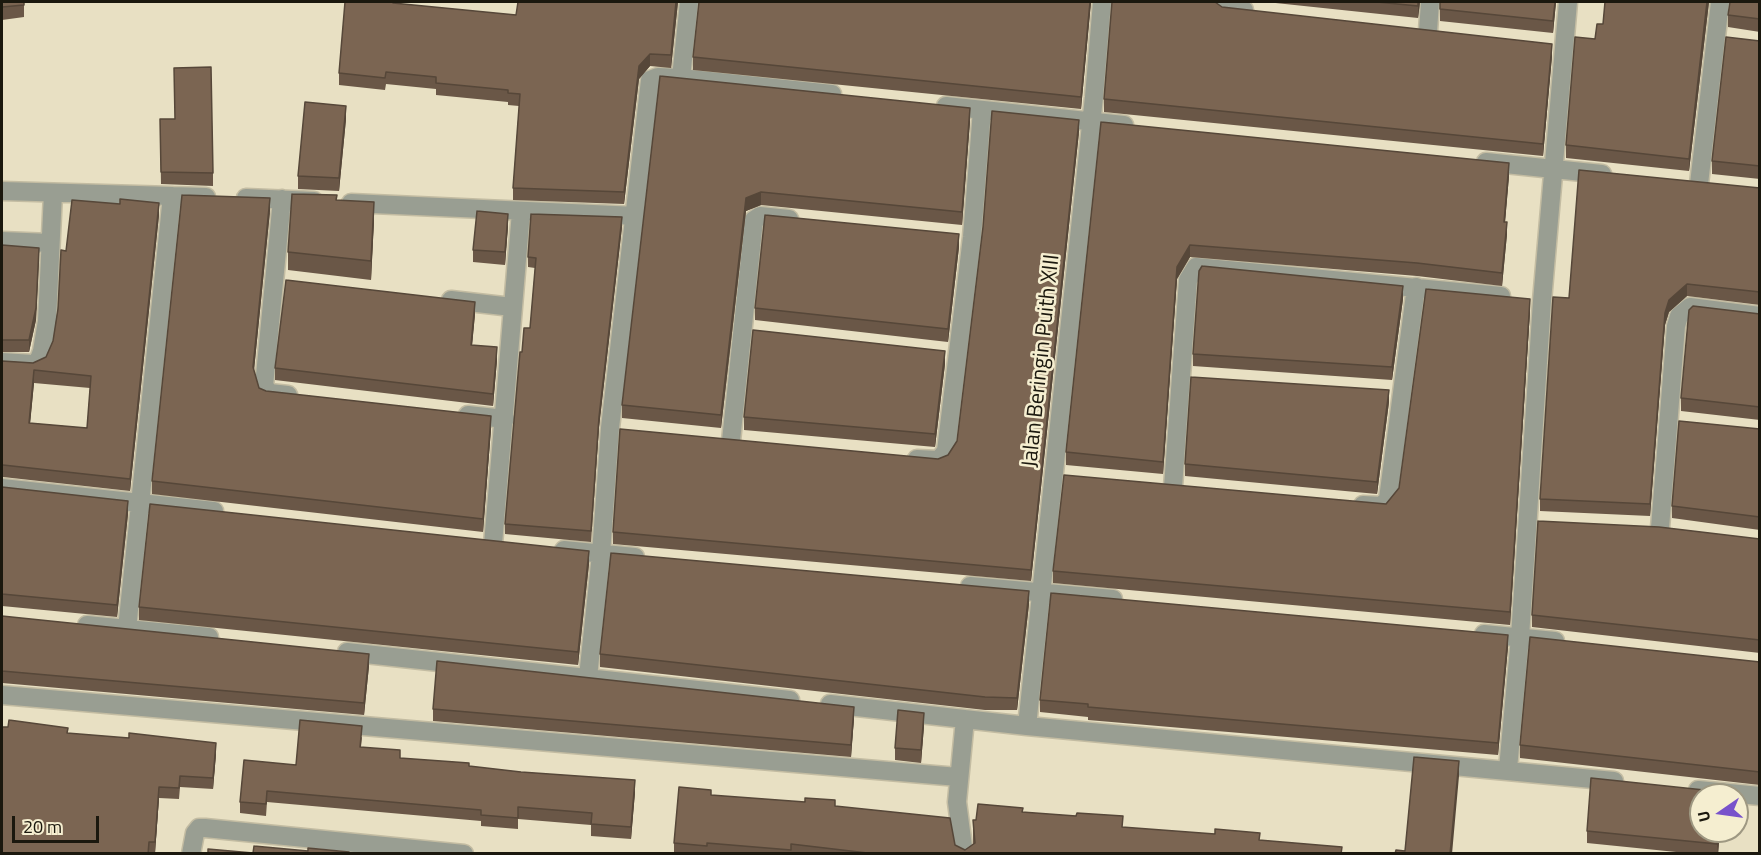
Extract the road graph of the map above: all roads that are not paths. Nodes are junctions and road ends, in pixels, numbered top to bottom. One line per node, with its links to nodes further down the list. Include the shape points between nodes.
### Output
1 (689, 2): 15 (street)
2 (1102, 2): 19 (street, Jalan Beringin Puith XIII)
3 (1221, 2): 7 (street, via 1223,8)
4 (1430, 2): 9 (street)
5 (1568, 2): 14 (street)
6 (1720, 2): 11 (street)
7 (1257, 12)
8 (1406, 29): 9 (street)
9 (1428, 31): 10 (street)
10 (1451, 34)
11 (1716, 37): 12 (street); 25 (street)
12 (1738, 40)
13 (1542, 44): 14 (street)
14 (1564, 46): 22 (street)
15 (681, 78): 16 (street); 32 (street, via 658,76 650,80)
16 (855, 96)
17 (924, 104): 18 (street)
18 (982, 110): 19 (street); 54 (street, via 951,353 946,451 939,460)
19 (1091, 122): 20 (street); 55 (street, Jalan Beringin Puith XIII)
20 (1139, 126)
21 (1472, 160): 22 (street)
22 (1556, 169): 23 (street); 38 (street)
23 (1622, 176)
24 (1677, 182): 25 (street)
25 (1699, 184): 26 (street)
26 (1719, 186)
27 (2, 191): 28 (street)
28 (53, 193): 29 (street); 35 (street)
29 (172, 196): 30 (street); 59 (street)
30 (282, 199): 31 (street); 44 (street, via 282,280 265,389)
31 (521, 212): 32 (street); 39 (street)
32 (637, 216): 49 (street)
33 (807, 220): 41 (street, via 760,216 754,220)
34 (2, 241): 35 (street)
35 (50, 243): 43 (street, via 47,321 38,362)
36 (1416, 287): 38 (street); 58 (street, via 1196,267 1188,280 1188,378 1167,486); 60 (street, via 1395,391 1387,502 1378,507)
37 (430, 297): 39 (street)
38 (1542, 301): 62 (street)
39 (512, 307): 46 (street)
40 (1760, 316): 47 (street, via 1690,307 1679,316)
41 (741, 330): 42 (street); 52 (street)
42 (764, 332)
43 (2, 362)
44 (305, 397)
45 (446, 412): 46 (street)
46 (505, 419): 68 (street)
47 (1669, 421): 48 (street); 65 (street)
48 (1691, 424)
49 (610, 428): 50 (street); 71 (street)
50 (632, 430)
51 (709, 439): 52 (street)
52 (731, 441): 53 (street)
53 (754, 443)
54 (901, 458)
55 (1054, 475): 56 (street); 74 (street, Jalan Beringin Puith XIII)
56 (1077, 477)
57 (2, 488): 59 (street)
58 (1196, 489)
59 (141, 502): 61 (street); 77 (street)
60 (1344, 504)
61 (235, 513)
62 (1528, 522): 63 (street); 79 (street)
63 (1550, 523)
64 (1638, 527): 65 (street)
65 (1660, 528): 66 (street)
66 (1682, 531)
67 (470, 541): 68 (street)
68 (493, 544): 69 (street)
69 (515, 546)
70 (547, 549): 71 (street)
71 (601, 554): 72 (street); 83 (street)
72 (649, 558)
73 (946, 584): 74 (street)
74 (1041, 592): 75 (street); 86 (street, Jalan Beringin Puith XIII)
75 (1135, 601)
76 (70, 623): 77 (street)
77 (127, 629): 80 (street)
78 (1462, 632): 79 (street)
79 (1520, 637): 81 (street); 87 (street)
80 (232, 640)
81 (1577, 644)
82 (325, 650): 83 (street)
83 (588, 677): 85 (street)
84 (2, 695): 89 (street)
85 (965, 719): 86 (street); 89 (street)
86 (1027, 726): 87 (street)
87 (1508, 769): 88 (street)
88 (1634, 783)
89 (958, 788): 94 (street)
90 (1680, 788): 91 (street)
91 (1760, 796)
92 (191, 854): 93 (street, via 199,828)
93 (464, 854)
94 (964, 854)

